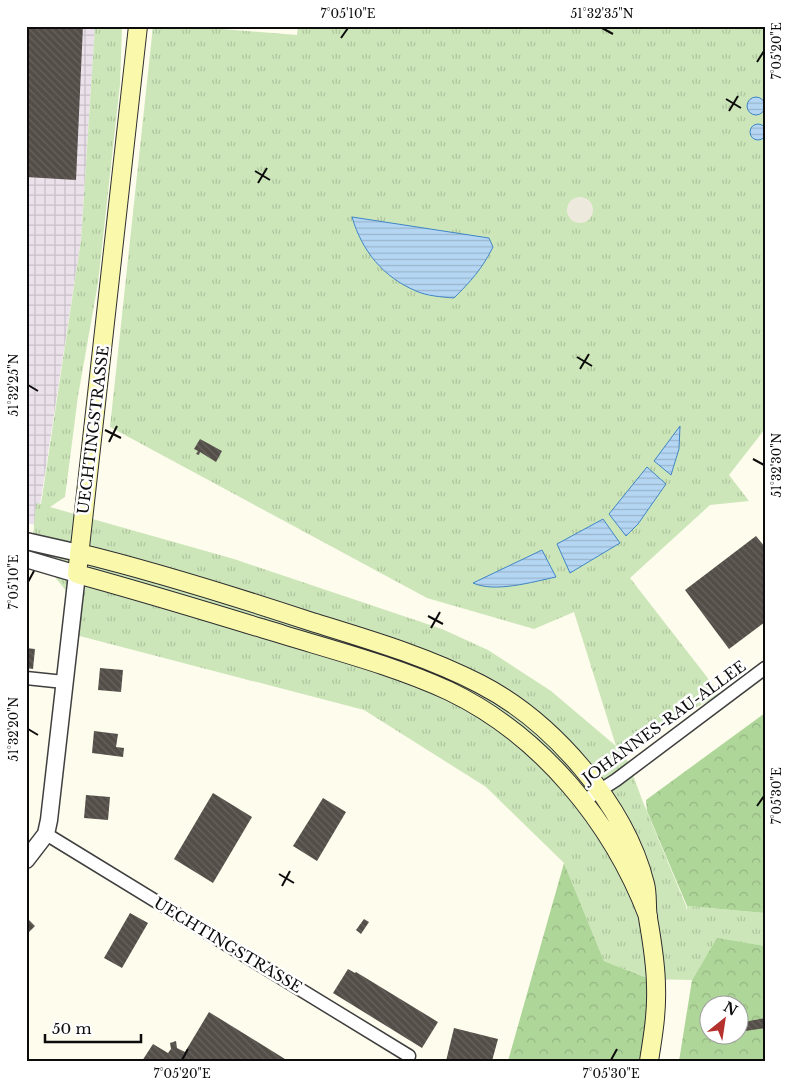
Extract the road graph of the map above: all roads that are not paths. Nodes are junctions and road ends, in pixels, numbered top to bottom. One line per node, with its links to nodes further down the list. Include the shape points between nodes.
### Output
1 (138, 26): 3 (main road, UECHTINGSTRASSE)
2 (26, 541): 3 (street)
3 (79, 553): 5 (main road, UECHTINGSTRASSE); 9 (main road, via 270,608 457,673 482,685 530,718 555,739)
4 (26, 559): 5 (street)
5 (77, 574): 8 (street, UECHTINGSTRASSE); 10 (main road, via 379,664 449,692 517,734)
6 (765, 668): 9 (street, JOHANNES-RAU-ALLEE)
7 (26, 678): 8 (street)
8 (64, 682): 11 (street, UECHTINGSTRASSE)
9 (599, 791): 10 (street, JOHANNES-RAU-ALLEE); 13 (main road, via 618,819 642,873)
10 (582, 802): 13 (main road, via 630,876)
11 (46, 834): 12 (street, UECHTINGSTRASSE); 14 (street, UECHTINGSTRASSE)
12 (26, 860)
13 (648, 916): 15 (main road, via 656,987)
14 (409, 1056)
15 (649, 1061)

